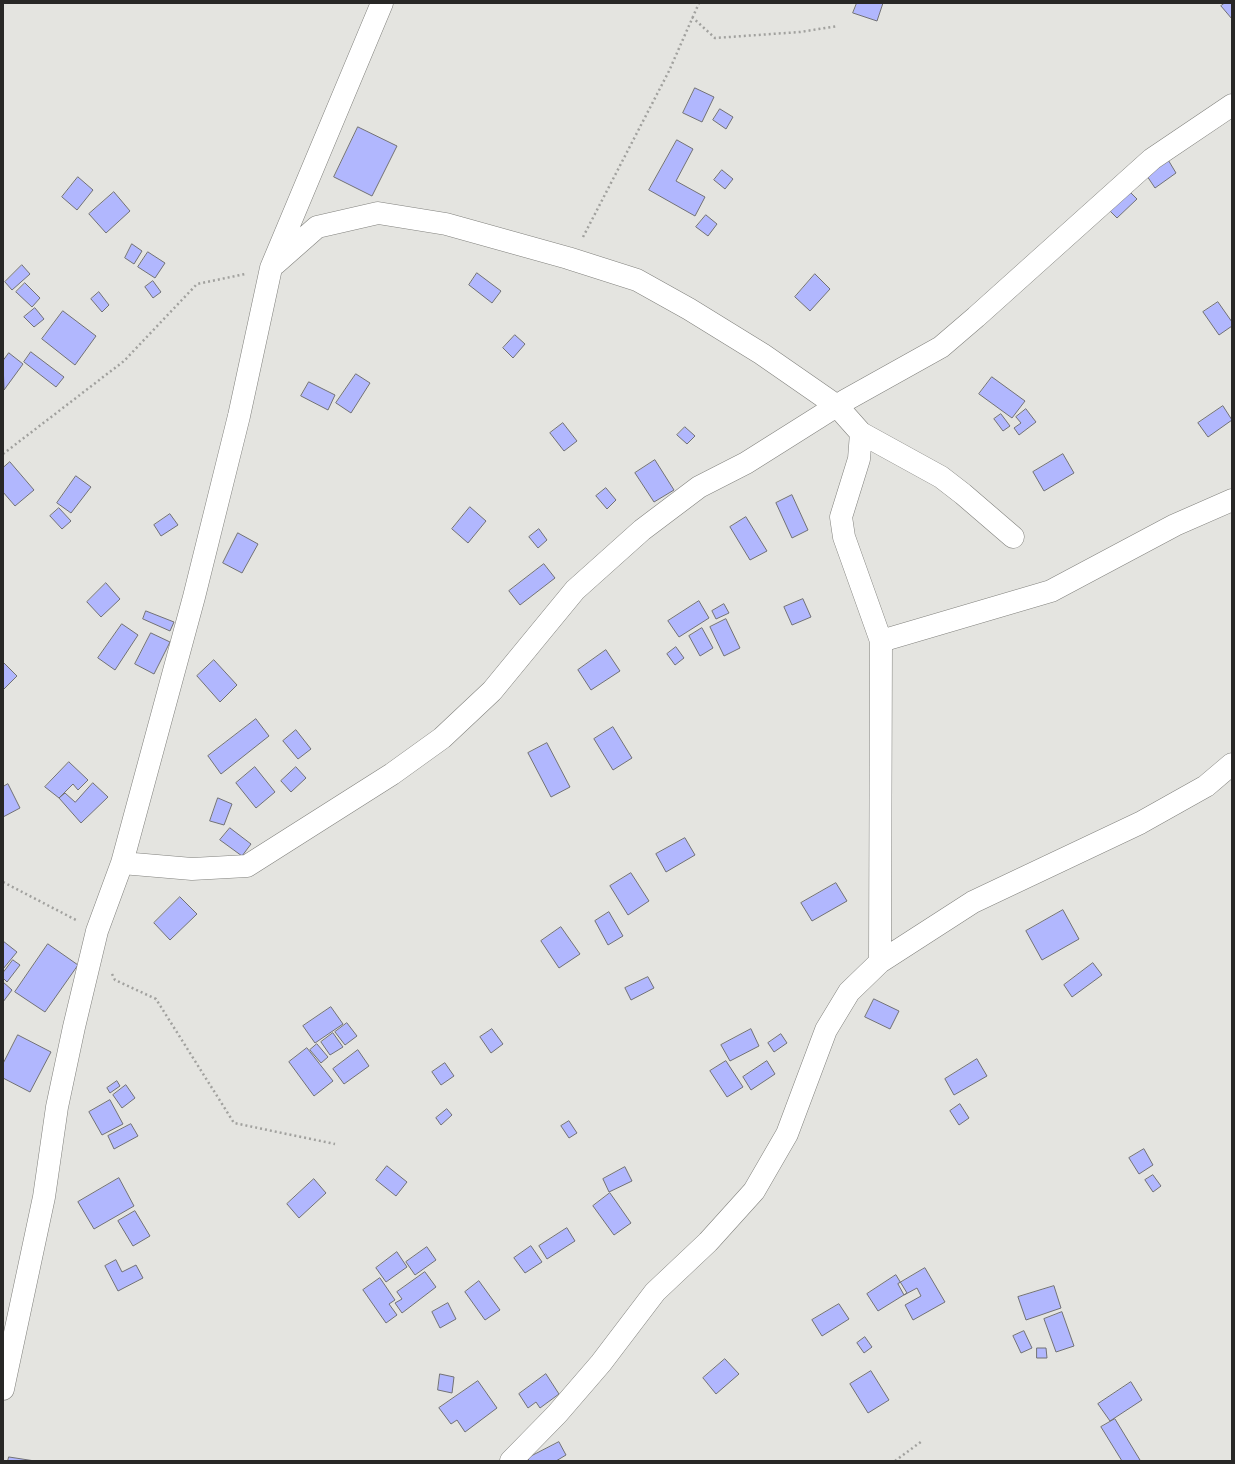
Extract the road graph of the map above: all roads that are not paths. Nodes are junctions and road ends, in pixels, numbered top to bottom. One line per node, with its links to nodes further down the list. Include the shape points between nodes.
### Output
1 (382, 3): 3 (street)
2 (1232, 105): 4 (street, via 1152,159 941,347)
3 (271, 268): 4 (street, via 317,227 378,213 446,224 637,280 762,354); 10 (street, via 239,416 194,597)
4 (837, 406): 5 (street); 10 (street, via 746,462 699,487 642,530 575,590 492,691 442,738 386,778 247,866 192,869)
5 (861, 433): 7 (street, via 941,477); 8 (street, via 859,459 841,517 844,537)
6 (1232, 500): 8 (street, via 1175,525 1051,590)
7 (1013, 537)
8 (881, 641): 11 (street)
9 (1232, 764): 11 (street, via 1206,786 1146,820 973,902)
10 (122, 863): 12 (street, via 97,931 57,1107 44,1197)
11 (880, 962): 13 (street, via 848,992 826,1030 788,1134 754,1191 708,1242 655,1292 601,1363 557,1414)
12 (3, 1389)
13 (511, 1461)

